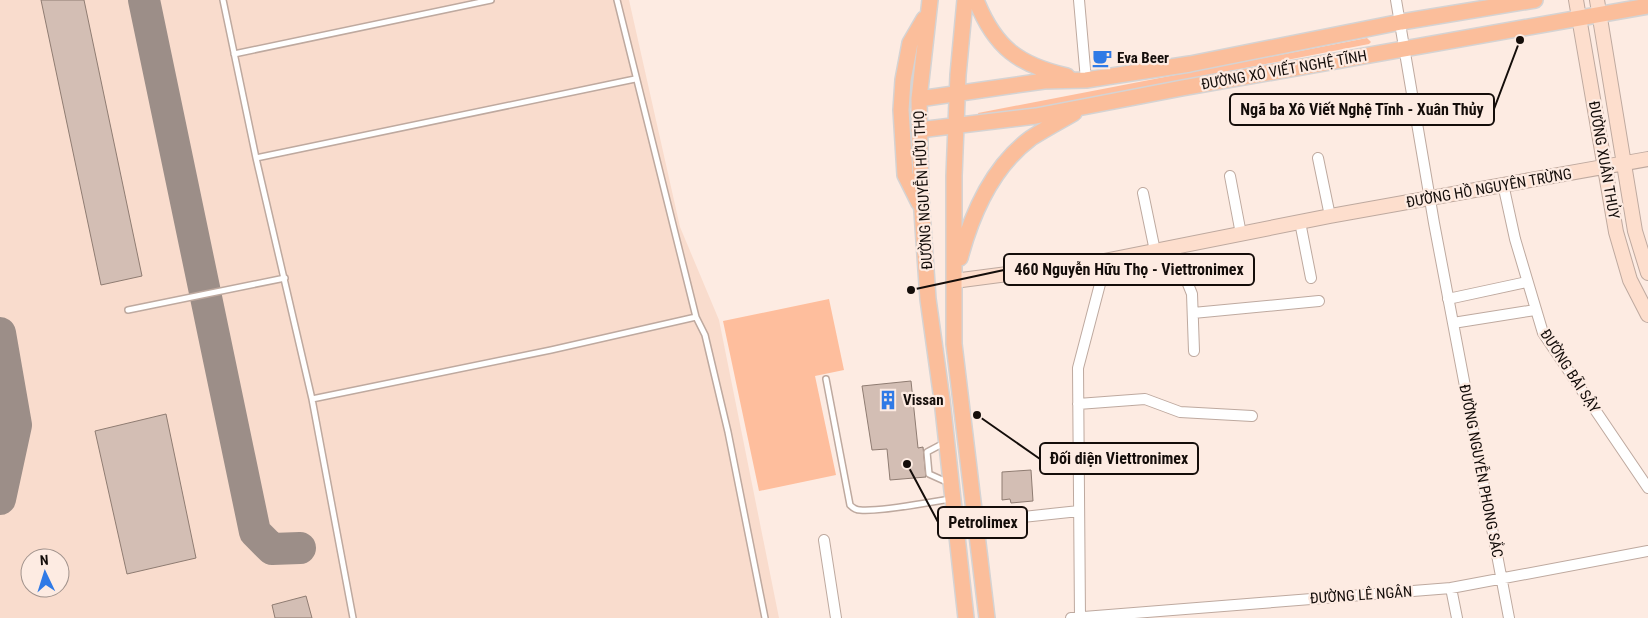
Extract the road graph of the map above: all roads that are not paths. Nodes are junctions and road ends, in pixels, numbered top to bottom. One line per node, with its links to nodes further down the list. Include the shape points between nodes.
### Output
1 (223, 0): 16 (lane)
2 (491, 0): 16 (lane)
3 (617, 0): 17 (lane)
4 (965, 0): 19 (main road, ĐƯỜNG NGUYỄN HỮU THỌ)
5 (976, 0): 18 (main road, via 989,25 1012,55 1025,64)
6 (1079, 0): 18 (street)
7 (1396, 0): 14 (street, ĐƯỜNG NGUYỄN PHONG SẮC)
8 (1535, 0): 14 (main road, ĐƯỜNG XÔ VIẾT NGHỆ TĨNH)
9 (1576, 0): 13 (street, ĐƯỜNG XUÂN THỦY)
10 (929, 6): 20 (main road, ĐƯỜNG NGUYỄN HỮU THỌ); 33 (main road, via 910,43 901,110 905,175)
11 (1648, 6): 12 (main road, ĐƯỜNG XÔ VIẾT NGHỆ TĨNH)
12 (1598, 7): 13 (main road, ĐƯỜNG XÔ VIẾT NGHỆ TĨNH); 27 (street, ĐƯỜNG XUÂN THỦY)
13 (1579, 18): 15 (main road, ĐƯỜNG XÔ VIẾT NGHỆ TĨNH); 28 (street, ĐƯỜNG XUÂN THỦY)
14 (1400, 22): 15 (street, ĐƯỜNG NGUYỄN PHONG SẮC); 18 (main road, ĐƯỜNG XÔ VIẾT NGHỆ TĨNH, via 1190,64)
15 (1404, 48): 21 (main road, ĐƯỜNG XÔ VIẾT NGHỆ TĨNH); 32 (street, ĐƯỜNG NGUYỄN PHONG SẮC)
16 (234, 54): 24 (lane)
17 (635, 78): 24 (lane); 51 (lane)
18 (1086, 80): 19 (main road, ĐƯỜNG XÔ VIẾT NGHỆ TĨNH, via 1044,81)
19 (957, 95): 20 (main road, ĐƯỜNG XÔ VIẾT NGHỆ TĨNH); 22 (main road, ĐƯỜNG NGUYỄN HỮU THỌ)
20 (919, 99): 23 (main road, ĐƯỜNG NGUYỄN HỮU THỌ)
21 (1087, 106): 22 (main road, ĐƯỜNG XÔ VIẾT NGHỆ TĨNH, via 1036,116); 43 (main road, via 1030,139 988,185 969,224)
22 (956, 125): 23 (main road, ĐƯỜNG XÔ VIẾT NGHỆ TĨNH); 43 (main road, ĐƯỜNG NGUYỄN HỮU THỌ)
23 (919, 130): 33 (main road, ĐƯỜNG NGUYỄN HỮU THỌ)
24 (256, 158): 41 (lane)
25 (1318, 158): 34 (street)
26 (1648, 159): 27 (street, ĐƯỜNG HỒ NGUYÊN TRỪNG)
27 (1625, 164): 28 (street, ĐƯỜNG HỒ NGUYÊN TRỪNG); 40 (street, ĐƯỜNG XUÂN THỦY, via 1635,231)
28 (1604, 168): 30 (street, ĐƯỜNG HỒ NGUYÊN TRỪNG); 50 (street, ĐƯỜNG XUÂN THỦY, via 1627,271)
29 (1230, 176): 36 (street)
30 (1503, 184): 32 (street, ĐƯỜNG HỒ NGUYÊN TRỪNG); 44 (street, ĐƯỜNG BÃI SẬY)
31 (1143, 193): 38 (street)
32 (1429, 198): 34 (street, ĐƯỜNG HỒ NGUYÊN TRỪNG); 45 (street, ĐƯỜNG NGUYỄN PHONG SẮC)
33 (922, 208): 58 (main road, ĐƯỜNG NGUYỄN HỮU THỌ, via 928,299)
34 (1330, 216): 35 (street, ĐƯỜNG HỒ NGUYÊN TRỪNG)
35 (1300, 222): 36 (street, ĐƯỜNG HỒ NGUYÊN TRỪNG); 42 (street)
36 (1241, 234): 37 (street, ĐƯỜNG HỒ NGUYÊN TRỪNG)
37 (1173, 247): 38 (street, ĐƯỜNG HỒ NGUYÊN TRỪNG); 49 (street, via 1189,285)
38 (1155, 251): 39 (street, ĐƯỜNG HỒ NGUYÊN TRỪNG)
39 (1099, 262): 43 (street, ĐƯỜNG HỒ NGUYÊN TRỪNG); 56 (street, via 1100,284 1078,368)
40 (1648, 273)
41 (285, 278): 47 (lane); 55 (lane)
42 (1311, 278)
43 (954, 281): 62 (main road, ĐƯỜNG NGUYỄN HỮU THỌ, via 956,374)
44 (1527, 282): 45 (street); 48 (street, ĐƯỜNG BÃI SẬY)
45 (1448, 299): 52 (street, ĐƯỜNG NGUYỄN PHONG SẮC)
46 (1318, 301): 49 (street)
47 (128, 310)
48 (1535, 310): 52 (street); 59 (street, ĐƯỜNG BÃI SẬY, via 1550,346)
49 (1193, 314): 53 (street)
50 (1648, 315)
51 (696, 317): 55 (lane); 69 (lane, via 705,335 728,432)
52 (1453, 323): 65 (street, ĐƯỜNG NGUYỄN PHONG SẮC)
53 (1194, 351)
54 (826, 379): 60 (lane, via 853,508 873,509)
55 (312, 399): 68 (lane)
56 (1078, 404): 57 (street, via 1150,400 1180,412); 61 (street)
57 (1252, 416)
58 (947, 442): 60 (main road, ĐƯỜNG NGUYỄN HỮU THỌ); 60 (lane, via 927,452 929,474)
59 (1648, 488)
60 (952, 491): 71 (main road, ĐƯỜNG NGUYỄN HỮU THỌ)
61 (1079, 511): 62 (street); 73 (street)
62 (975, 522): 72 (main road, ĐƯỜNG NGUYỄN HỮU THỌ)
63 (824, 540): 70 (street)
64 (1648, 551): 65 (street, ĐƯỜNG LÊ NGÂN)
65 (1501, 580): 66 (street, ĐƯỜNG LÊ NGÂN); 76 (street, ĐƯỜNG NGUYỄN PHONG SẮC)
66 (1451, 588): 67 (street, ĐƯỜNG LÊ NGÂN); 75 (street)
67 (1202, 607): 73 (street, ĐƯỜNG LÊ NGÂN); 74 (street)
68 (354, 618)
69 (765, 618)
70 (836, 618)
71 (966, 618)
72 (987, 618)
73 (1077, 618)
74 (1203, 618)
75 (1457, 618)
76 (1509, 618)

